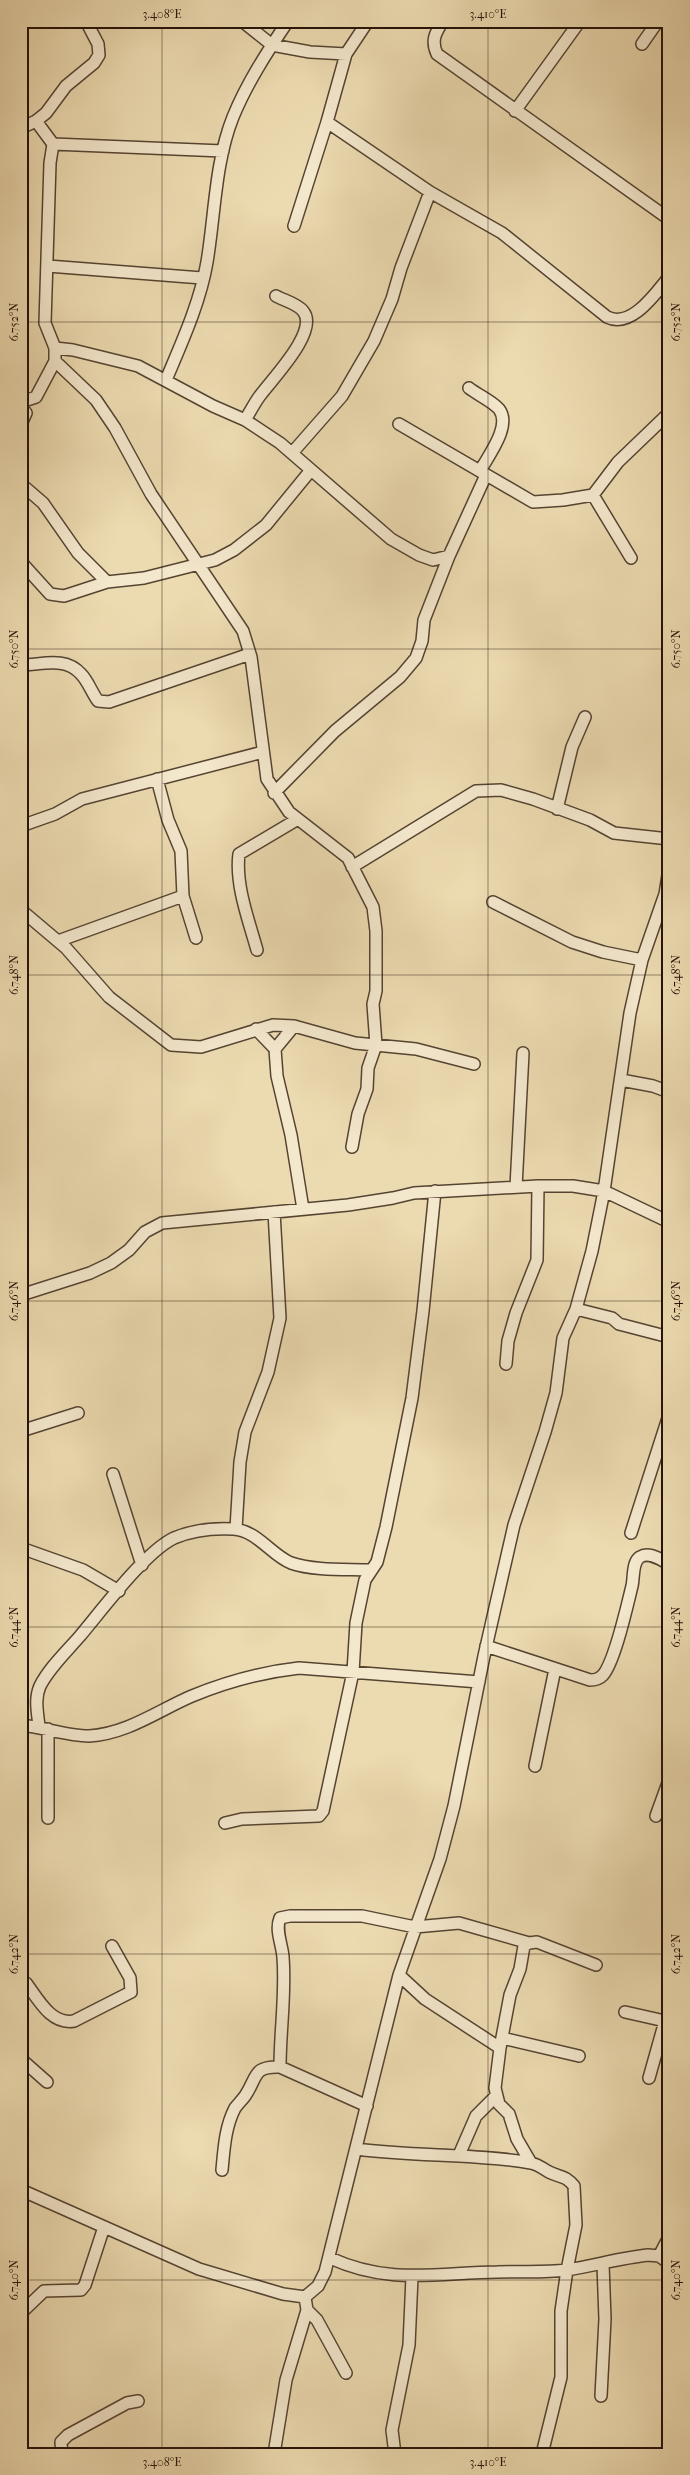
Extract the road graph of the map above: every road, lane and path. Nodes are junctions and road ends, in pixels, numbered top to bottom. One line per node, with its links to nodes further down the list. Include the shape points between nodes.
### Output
1 (86, 21): 12 (street, via 98,44 99,55 66,86)
2 (242, 21): 9 (street)
3 (288, 21): 9 (street)
4 (368, 21): 10 (street)
5 (443, 21): 11 (street, via 435,34 433,45 436,54)
6 (580, 21): 11 (street)
7 (658, 21): 8 (street)
8 (642, 44)
9 (272, 45): 10 (street); 16 (street, via 233,118)
10 (346, 54): 13 (street)
11 (516, 111): 18 (street)
12 (36, 122): 14 (street); 15 (street)
13 (327, 122): 17 (street); 19 (street)
14 (21, 128)
15 (53, 144): 16 (street); 20 (street)
16 (223, 151): 22 (street, via 207,264)
17 (430, 192): 21 (street, via 502,233 614,321 631,316); 33 (street, via 392,299 370,349 342,396)
18 (669, 218)
19 (294, 226)
20 (48, 266): 22 (street); 24 (street, via 45,323)
21 (669, 276)
22 (202, 278): 26 (street, via 195,309)
23 (276, 296): 30 (street, via 303,310 307,318 306,330 299,345)
24 (56, 348): 25 (street); 26 (street, via 138,366)
25 (55, 362): 28 (street, via 36,397); 41 (street, via 96,400 151,494)
26 (166, 380): 30 (street)
27 (469, 388): 35 (street, via 498,409 503,418)
28 (21, 404): 31 (street, via 26,414)
29 (669, 413): 37 (street, via 618,462)
30 (245, 420): 33 (street)
31 (21, 424)
32 (399, 424): 35 (street)
33 (292, 453): 34 (street)
34 (312, 470): 38 (street, via 391,539 434,560); 41 (street, via 266,524 234,550)
35 (483, 473): 37 (street, via 533,502); 38 (street)
36 (21, 484): 42 (street, via 43,503 78,553)
37 (593, 495): 39 (street)
38 (449, 556): 48 (street, via 424,620 416,658 400,677 335,731)
39 (631, 558)
40 (21, 562): 42 (street, via 50,594 64,596)
41 (198, 564): 42 (street, via 144,578); 43 (street, via 243,631)
42 (107, 582)
43 (250, 654): 44 (street, via 109,702 98,701 82,674 69,664); 46 (street)
44 (21, 665)
45 (585, 717): 49 (street, via 572,747)
46 (263, 752): 47 (street); 48 (street, via 267,779)
47 (157, 779): 51 (street, via 82,799 55,814); 55 (street, via 180,851)
48 (274, 793): 50 (street)
49 (557, 809): 52 (street, via 590,820 614,833); 53 (street, via 502,790 476,791)
50 (298, 819): 53 (street, via 348,858); 60 (street, via 239,854 244,904)
51 (21, 826)
52 (669, 839)
53 (352, 867): 64 (street, via 373,907)
54 (669, 869): 61 (street, via 665,894)
55 (183, 896): 58 (street); 59 (street)
56 (494, 902): 61 (street, via 572,942)
57 (22, 912): 59 (street)
58 (196, 938)
59 (58, 942): 63 (street, via 109,997 171,1045 201,1046)
60 (257, 950)
61 (642, 960): 68 (street, via 630,1013)
62 (294, 1026): 63 (street, via 273,1025); 64 (street, via 355,1043); 65 (street)
63 (256, 1029): 65 (street)
64 (376, 1045): 67 (street, via 416,1049); 70 (street, via 368,1068 367,1089 358,1114)
65 (275, 1049): 75 (street, via 277,1076)
66 (523, 1053): 72 (street)
67 (474, 1064)
68 (621, 1080): 69 (street); 74 (street)
69 (669, 1092)
70 (352, 1148)
71 (538, 1186): 72 (street); 74 (street, via 573,1186); 81 (street, via 536,1260 516,1313)
72 (516, 1187): 73 (street)
73 (435, 1191): 75 (street); 92 (street, via 412,1398 386,1527 376,1562)
74 (604, 1191): 77 (street); 79 (street)
75 (303, 1209): 76 (street)
76 (274, 1212): 78 (street, via 162,1223 145,1232 130,1250 111,1263 90,1273); 87 (street, via 280,1318 268,1372 245,1432)
77 (669, 1222)
78 (21, 1294)
79 (576, 1309): 80 (street); 94 (street, via 563,1338 556,1394 514,1525)
80 (669, 1336)
81 (506, 1364)
82 (78, 1413): 84 (street)
83 (669, 1415): 85 (street)
84 (21, 1431)
85 (666, 1435): 88 (street)
86 (113, 1474): 91 (street)
87 (236, 1528): 91 (street, via 194,1531 173,1539); 92 (street, via 252,1534 289,1562 304,1566)
88 (631, 1533)
89 (21, 1548): 93 (street, via 83,1570)
90 (669, 1564): 95 (street, via 650,1555 640,1557 635,1564 615,1648 598,1680)
91 (142, 1565): 93 (street)
92 (370, 1570): 96 (street, via 356,1623)
93 (119, 1590): 99 (street, via 40,1687 36,1702)
94 (486, 1646): 95 (street); 97 (street)
95 (555, 1669): 100 (street)
96 (353, 1672): 97 (street); 99 (street, via 299,1668 272,1671 192,1696 163,1712 110,1732 89,1736); 104 (street, via 320,1816 242,1818)
97 (479, 1682): 105 (street, via 454,1806 440,1859)
98 (21, 1724): 99 (street)
99 (44, 1728): 103 (street)
100 (535, 1766)
101 (669, 1780): 102 (street)
102 (656, 1816)
103 (48, 1818)
104 (225, 1824)
105 (415, 1927): 106 (street, via 459,1924); 109 (street); 116 (street, via 362,1916 280,1918 277,1925 283,1956 284,2003 280,2024)
106 (528, 1942): 108 (street, via 536,1942); 113 (street, via 524,1946 510,1995)
107 (112, 1946): 110 (street, via 130,1978 131,1992 74,2022 56,2020 26,1983)
108 (596, 1965)
109 (399, 1975): 113 (street, via 425,1999); 120 (street)
110 (21, 1982)
111 (625, 2012): 112 (street)
112 (667, 2022): 117 (street)
113 (501, 2043): 114 (street); 119 (street)
114 (579, 2056)
115 (21, 2059): 118 (street)
116 (280, 2067): 120 (street); 124 (street, via 260,2069 236,2108 226,2135)
117 (648, 2078)
118 (47, 2082)
119 (496, 2096): 122 (street, via 476,2116); 123 (street, via 509,2114 517,2139)
120 (367, 2106): 121 (street)
121 (357, 2149): 122 (street, via 426,2156); 128 (street)
122 (458, 2155): 123 (street)
123 (532, 2163): 131 (street, via 567,2177 574,2186 576,2225)
124 (222, 2170)
125 (21, 2190): 126 (street)
126 (104, 2227): 133 (street, via 199,2269 283,2294); 135 (street, via 81,2290 44,2291)
127 (669, 2237): 129 (street)
128 (330, 2258): 132 (street, via 353,2269); 133 (street, via 318,2286)
129 (664, 2259): 130 (street, via 632,2256)
130 (602, 2264): 131 (street); 137 (street)
131 (566, 2270): 132 (street); 142 (street, via 562,2377)
132 (412, 2277): 141 (street, via 409,2345 392,2430)
133 (305, 2297): 134 (street)
134 (307, 2310): 136 (street); 140 (street, via 286,2380)
135 (21, 2313)
136 (346, 2373)
137 (601, 2396)
138 (138, 2401): 139 (street, via 127,2403 68,2435 61,2442)
139 (62, 2454)
140 (274, 2454)
141 (394, 2454)
142 (542, 2454)

